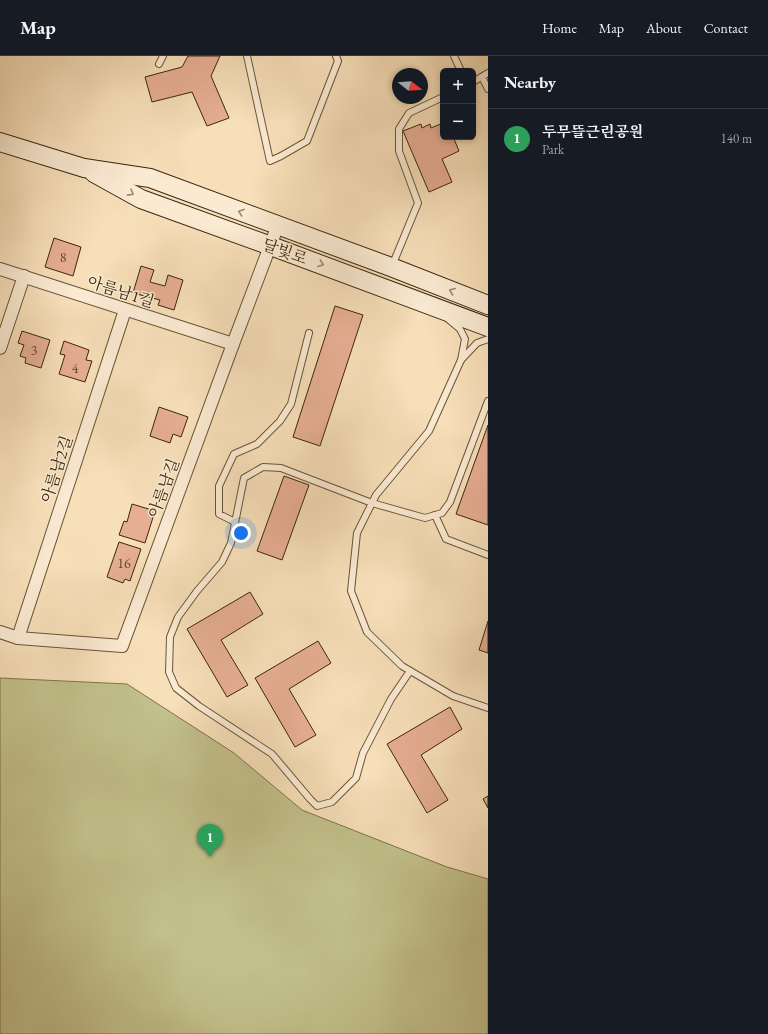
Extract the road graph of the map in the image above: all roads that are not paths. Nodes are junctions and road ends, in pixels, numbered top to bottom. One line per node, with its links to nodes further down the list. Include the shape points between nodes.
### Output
1 (163, 56): 5 (lane)
2 (247, 56): 3 (lane, via 270,161 307,141 338,61)
3 (336, 56)
4 (454, 56): 6 (lane)
5 (159, 64)
6 (460, 68)
7 (488, 73): 8 (lane)
8 (482, 77): 9 (lane); 10 (lane)
9 (476, 80)
10 (488, 89)
11 (440, 98): 16 (lane, via 409,113 399,129 399,151 418,203)
12 (0, 142): 13 (street, 달빛로)
13 (84, 168): 14 (street, 달빛로, one-way to 13, via 150,178); 15 (street, 달빛로, one-way to 15, via 141,199)
14 (278, 225): 15 (street, 아름남길); 16 (street, 달빛로)
15 (271, 246): 20 (street, 달빛로, one-way to 20); 25 (street, 아름남길)
16 (391, 267): 19 (street, 달빛로, one-way to 16)
17 (0, 269): 18 (street, 아름남1길)
18 (24, 276): 21 (street, 아름남1길); 26 (street)
19 (488, 305)
20 (431, 306): 22 (street, 달빛로); 27 (lane, via 460,329 465,339)
21 (125, 310): 25 (street, 아름남1길); 34 (street, 아름남2길)
22 (488, 327)
23 (309, 332): 31 (lane, via 291,404 280,421 257,444 234,454 219,486 219,514)
24 (488, 339): 27 (lane, via 477,343)
25 (232, 344): 34 (street, 아름남길, via 122,646)
26 (0, 348)
27 (461, 360): 29 (lane, via 429,431)
28 (488, 401): 30 (lane, via 450,502 442,513)
29 (372, 502): 30 (lane, via 425,518); 31 (lane, via 281,468 263,468 244,478); 35 (lane, via 357,533 351,591 367,632)
30 (435, 515): 32 (lane, via 446,539)
31 (235, 522): 35 (lane, via 231,543 222,562 178,617 170,637 169,672 176,688 272,754 317,806 332,802 356,778 363,753 391,699)
32 (488, 555)
33 (0, 632): 34 (street, 아름남길)
34 (18, 638)
35 (410, 671): 36 (lane, via 453,696)
36 (488, 708)

